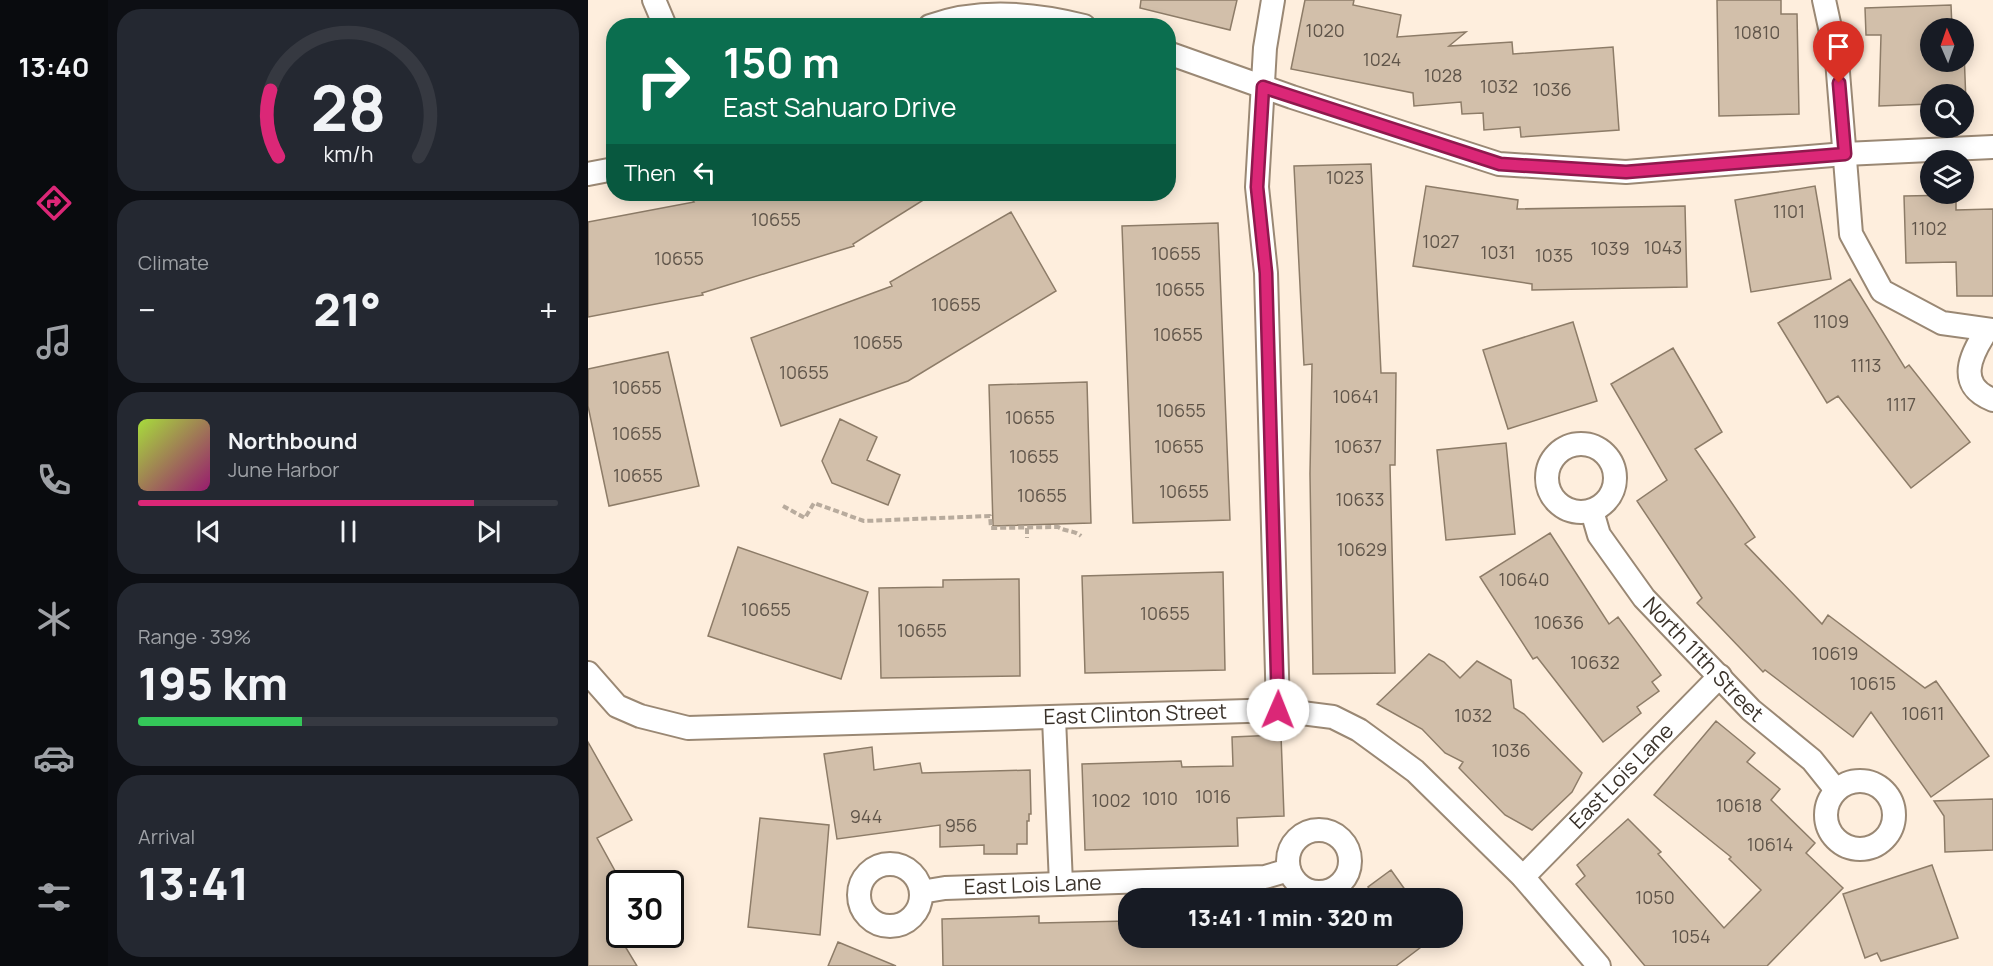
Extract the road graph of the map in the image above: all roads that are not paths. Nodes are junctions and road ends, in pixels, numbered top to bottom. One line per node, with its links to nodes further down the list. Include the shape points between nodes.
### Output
1 (654, 0): 5 (street)
2 (1273, 0): 9 (street)
3 (1824, 0): 11 (street, via 1838,60)
4 (964, 8): 6 (street); 7 (street)
5 (662, 18)
6 (945, 18)
7 (1053, 18)
8 (1176, 56): 9 (street)
9 (1263, 87): 11 (street, via 1500,164 1626,172); 19 (street, via 1257,187 1266,273)
10 (1993, 147): 11 (street)
11 (1845, 154): 14 (street, via 1851,234 1882,291 1942,323)
12 (606, 171): 13 (street)
13 (588, 174)
14 (1990, 330): 15 (street, via 1972,353 1970,374 1978,391)
15 (1993, 400)
16 (1592, 511): 18 (street, North 11th Street, via 1599,536 1644,598)
17 (588, 673): 20 (street, East Clinton Street, via 617,706 688,728)
18 (1720, 676): 21 (street, North 11th Street, via 1751,710 1812,760); 23 (street, East Lois Lane)
19 (1278, 710): 20 (street, East Clinton Street); 23 (street, East Clinton Street, via 1333,717 1390,751)
20 (1054, 718): 24 (street)
21 (1836, 790)
22 (1289, 870): 24 (street, East Lois Lane, via 1265,877)
23 (1523, 877): 26 (street, East Clinton Street)
24 (1061, 884): 25 (street, East Lois Lane)
25 (921, 892)
26 (1599, 966)

